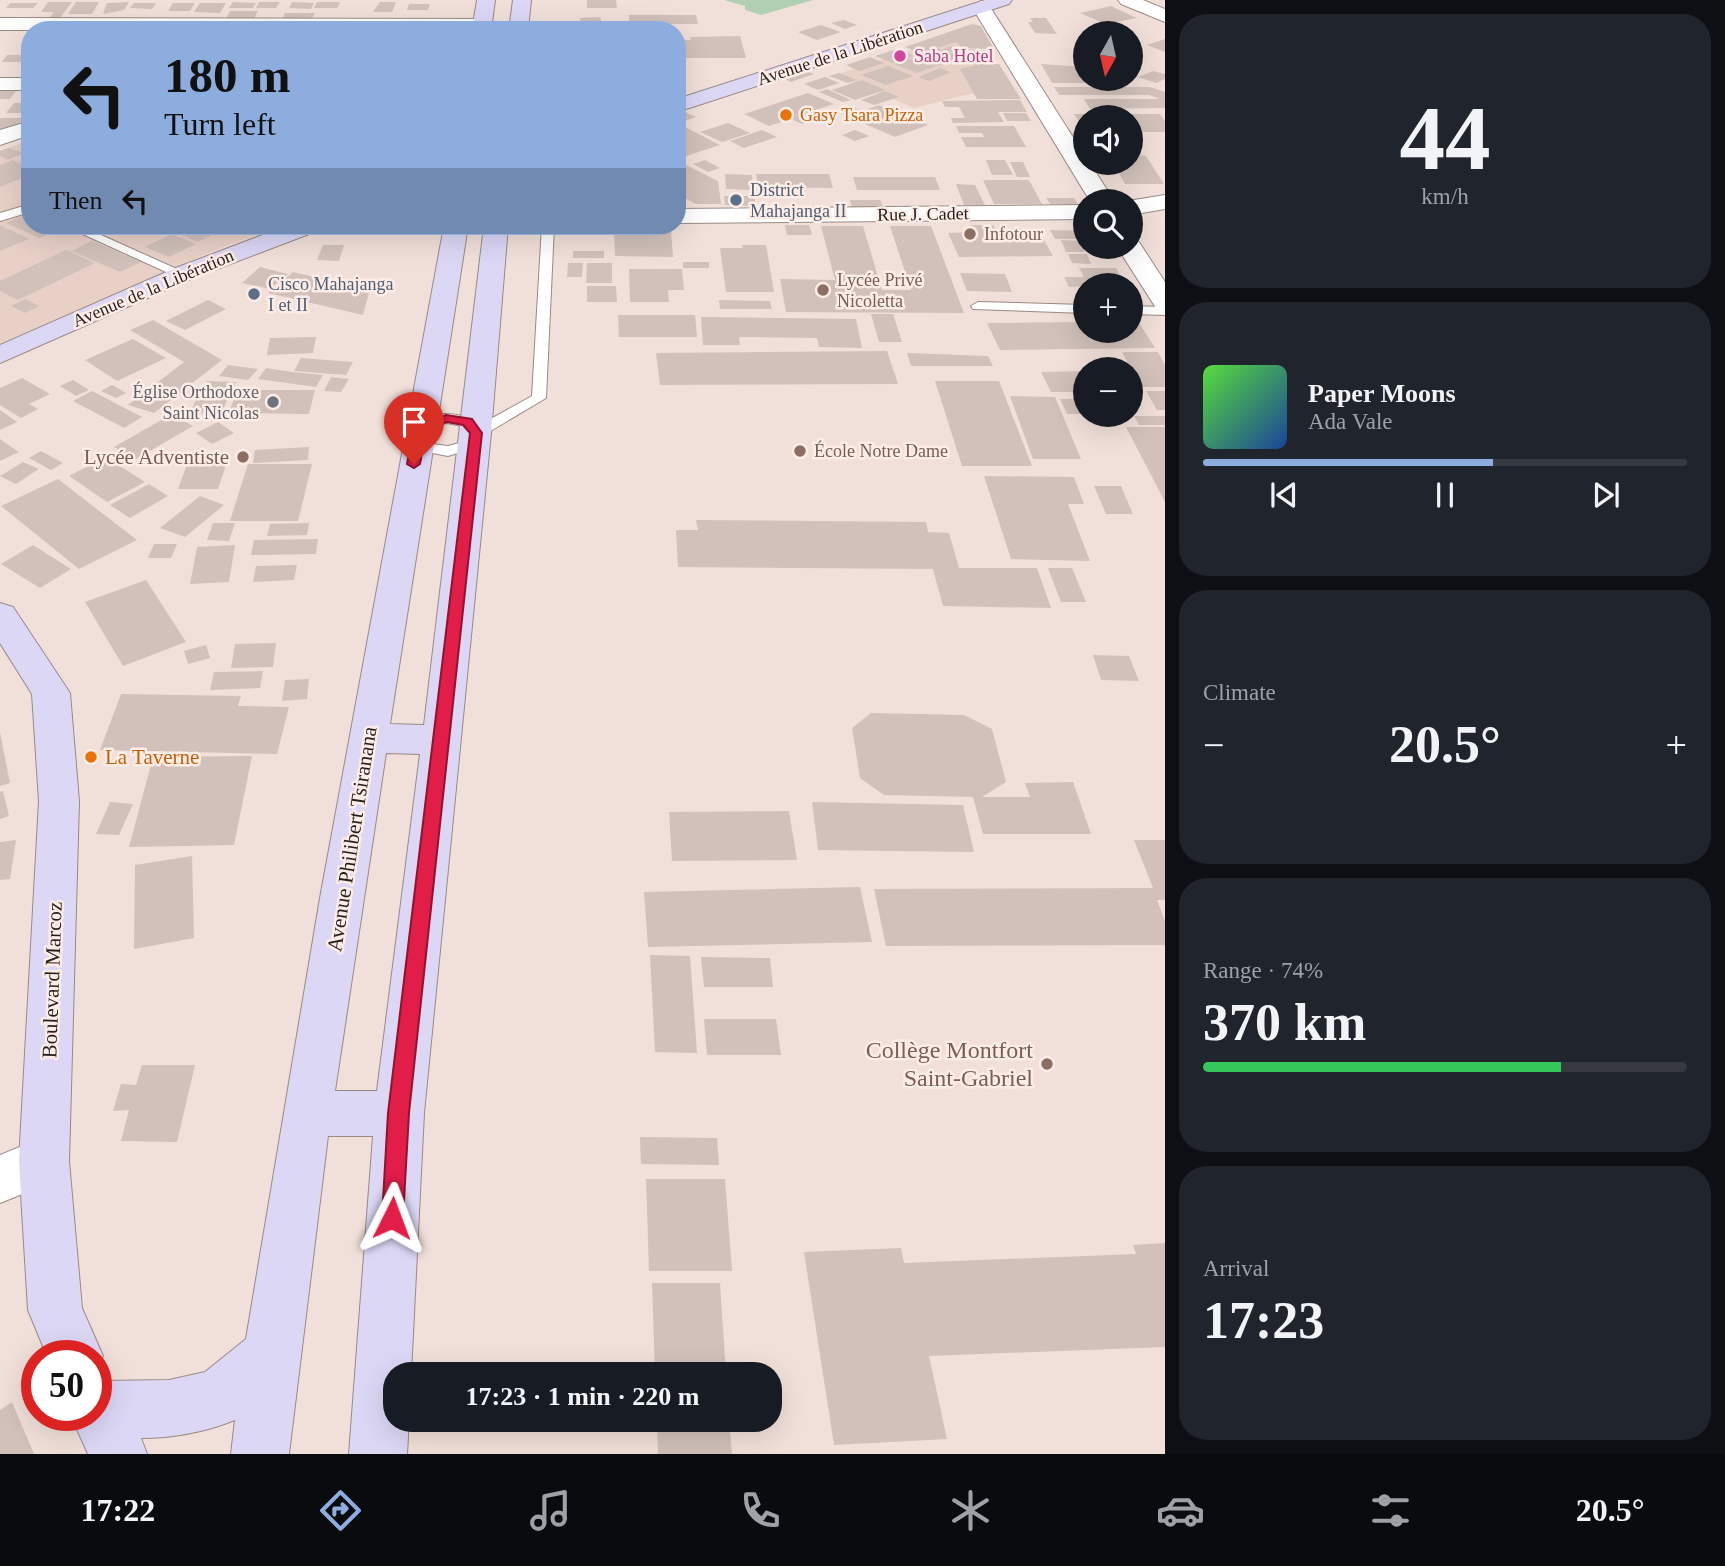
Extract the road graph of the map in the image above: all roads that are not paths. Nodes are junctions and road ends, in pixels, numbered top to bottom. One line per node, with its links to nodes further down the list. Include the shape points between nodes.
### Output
1 (168, 0): 10 (street)
2 (284, 0): 11 (street)
3 (347, 0): 12 (street)
4 (486, 0): 13 (main road)
5 (519, 0): 14 (main road)
6 (1003, 0): 8 (main road, Avenue de la Libération)
7 (1127, 0): 9 (street)
8 (981, 7): 19 (main road, Avenue de la Libération); 22 (street)
9 (1165, 16)
10 (156, 21)
11 (275, 21)
12 (340, 21)
13 (483, 21)
14 (519, 21)
15 (21, 23): 16 (street)
16 (0, 24)
17 (21, 83): 18 (street)
18 (0, 84)
19 (686, 103)
20 (21, 130): 21 (street)
21 (0, 138)
22 (1095, 189)
23 (1165, 202): 24 (street)
24 (1143, 206)
25 (21, 211): 28 (lane)
26 (1073, 212): 27 (street, Rue J. Cadet)
27 (686, 216)
28 (0, 217)
29 (92, 235): 35 (lane)
30 (284, 235): 35 (main road, Avenue de la Libération)
31 (454, 235): 43 (main road, Avenue Philibert Tsiranana)
32 (495, 235): 42 (main road)
33 (548, 235): 42 (lane, via 539,398)
34 (1138, 259): 36 (street)
35 (182, 274): 41 (main road, Avenue de la Libération)
36 (1165, 302)
37 (978, 306): 38 (lane)
38 (1073, 309)
39 (1143, 310): 40 (lane)
40 (1165, 311)
41 (0, 355)
42 (476, 433): 43 (lane, via 467,422 446,418 426,424); 43 (lane, via 469,445 448,451 427,448); 46 (main road)
43 (418, 436): 45 (main road, Avenue Philibert Tsiranana)
44 (0, 615): 49 (main road, Boulevard Marcoz, via 51,693 59,801)
45 (369, 738): 46 (main road); 48 (main road, Avenue Philibert Tsiranana)
46 (441, 740): 47 (main road)
47 (399, 1113): 48 (main road); 54 (main road)
48 (307, 1114): 51 (main road, Avenue Philibert Tsiranana)
49 (22, 1170): 50 (main road, Boulevard Marcoz, via 55,1310)
50 (68, 1340)
51 (270, 1356): 52 (main road, via 218,1398); 53 (main road, Avenue Philibert Tsiranana)
52 (112, 1422)
53 (260, 1454)
54 (378, 1454)

